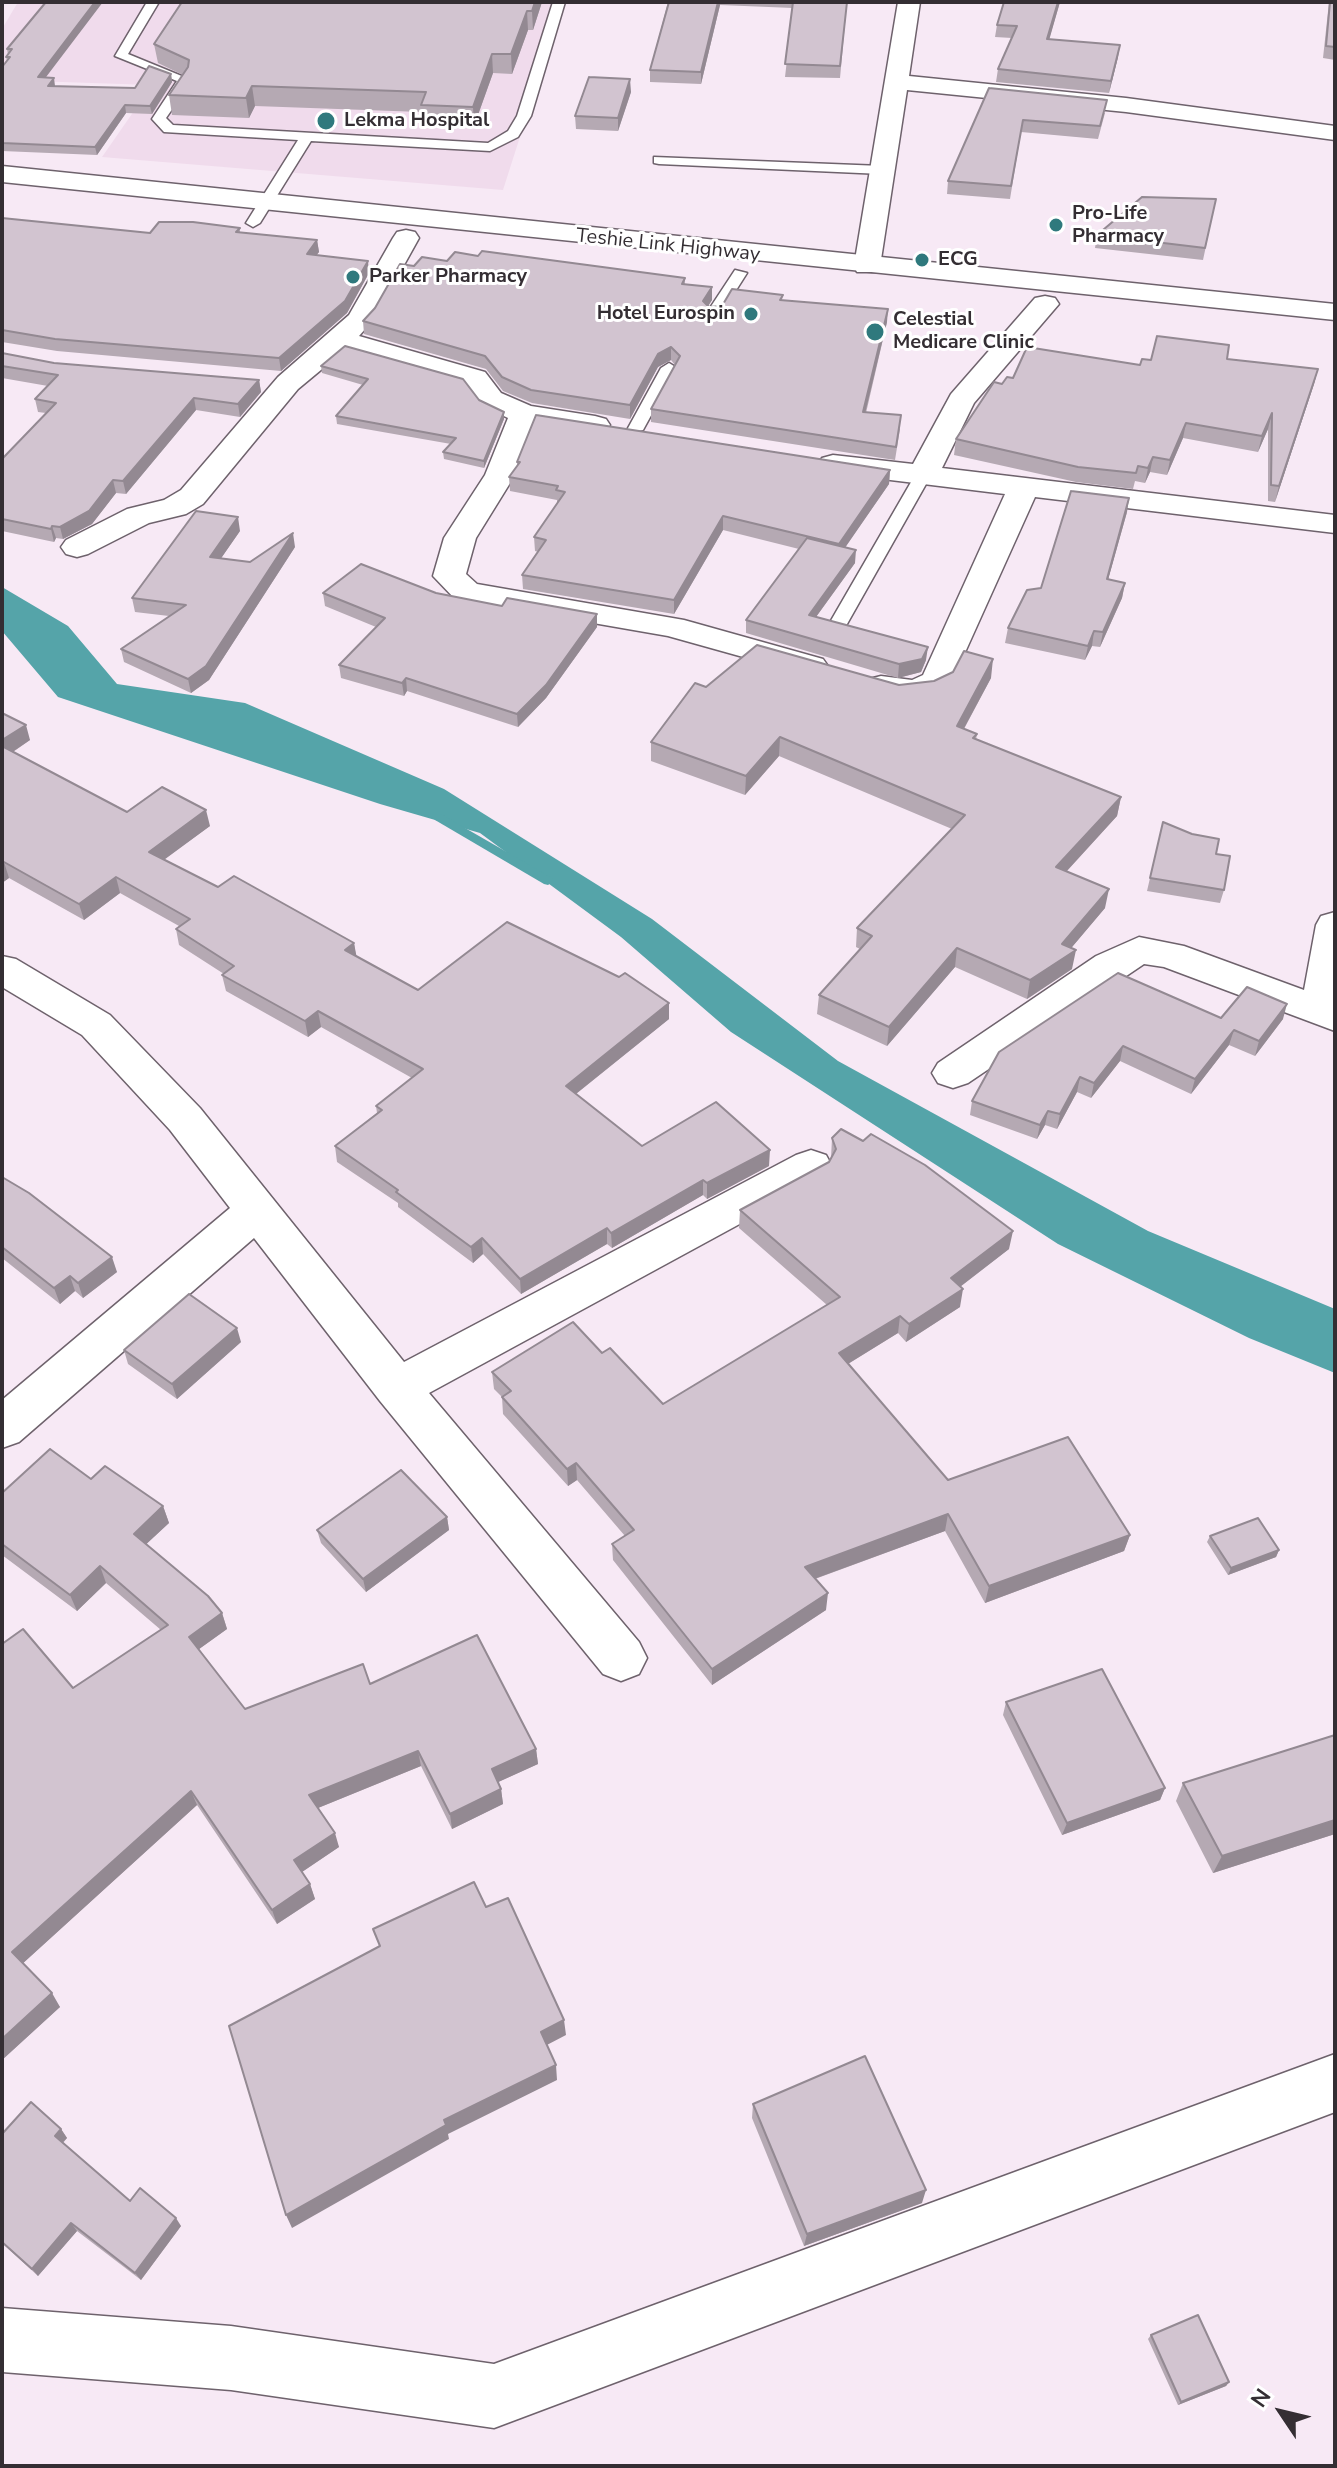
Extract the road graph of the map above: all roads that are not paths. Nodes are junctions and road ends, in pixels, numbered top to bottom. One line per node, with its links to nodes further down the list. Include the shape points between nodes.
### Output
1 (153, 2): 6 (lane, via 121,56 183,79 159,119 161,125)
2 (559, 2): 6 (lane, via 524,116 504,141 490,147)
3 (909, 2): 4 (street)
4 (896, 82): 5 (street); 8 (street)
5 (1335, 133)
6 (308, 135): 11 (lane)
7 (659, 160): 8 (lane)
8 (882, 170): 14 (street)
9 (2, 174): 11 (street, Teshie Link Highway)
10 (2, 200): 12 (street, Teshie Link Highway)
11 (269, 201): 12 (lane); 14 (street, Teshie Link Highway)
12 (253, 223): 13 (street, Teshie Link Highway)
13 (406, 238): 15 (street, Teshie Link Highway); 20 (street, via 360,319)
14 (867, 266): 17 (street, Teshie Link Highway)
15 (740, 273): 16 (street, Teshie Link Highway); 18 (lane)
16 (1045, 304): 19 (street, Teshie Link Highway); 28 (street, via 961,400)
17 (1335, 312)
18 (714, 314)
19 (1335, 336)
20 (338, 339): 23 (street); 24 (street, via 475,378 491,399)
21 (669, 368): 25 (lane)
22 (257, 380): 23 (street)
23 (288, 383): 31 (street, via 192,497 138,516)
24 (524, 414): 25 (street); 29 (street, via 500,475 460,538 449,576 467,592 672,627 897,691 919,690 937,681)
25 (635, 430): 26 (street)
26 (666, 436)
27 (805, 460): 28 (street)
28 (922, 477): 29 (street); 32 (lane)
29 (1023, 489): 30 (street)
30 (1335, 524)
31 (77, 547)
32 (838, 624)
33 (1335, 925): 35 (street)
34 (2, 969): 38 (street, via 96,1025 185,1119)
35 (1328, 1014): 36 (street, via 1170,955 1139,950)
36 (953, 1073)
37 (811, 1166): 39 (street)
38 (257, 1210): 39 (street); 40 (street)
39 (397, 1388): 41 (street)
40 (2, 1428)
41 (621, 1658)
42 (1335, 2083): 43 (street, via 494,2396 231,2358)
43 (2, 2340)

